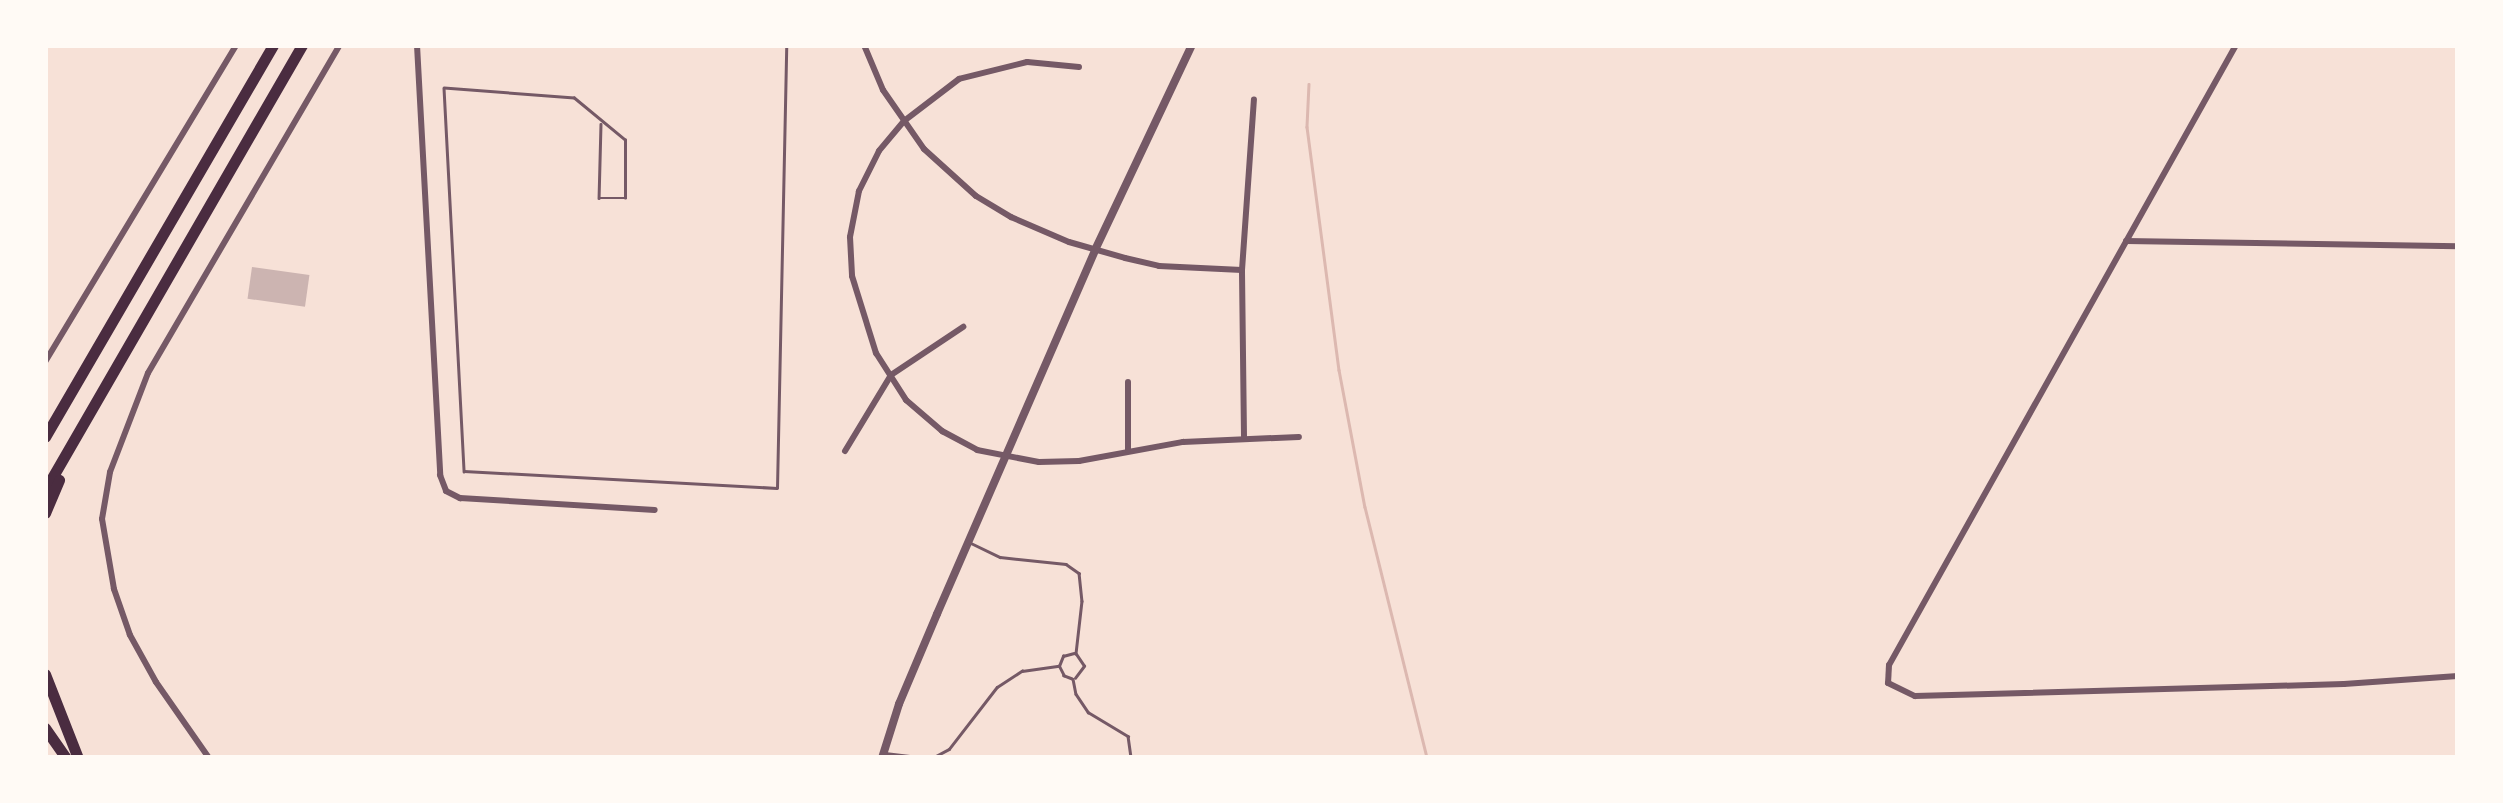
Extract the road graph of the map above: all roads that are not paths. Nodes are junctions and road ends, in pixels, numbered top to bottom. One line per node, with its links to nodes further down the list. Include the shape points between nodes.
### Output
1 (236, 45): 19 (street)
2 (273, 45): 23 (highway)
3 (302, 45): 27 (highway)
4 (340, 45): 42 (street, via 148,373 110,472 102,519 125,620 156,682)
5 (417, 45): 30 (street, via 446,491 460,498)
6 (786, 45): 13 (lane, via 777,488 464,471 444,88 574,98)
7 (864, 45): 12 (street)
8 (1192, 45): 16 (street)
9 (2236, 45): 14 (street)
10 (1079, 68): 12 (street, via 1027,62 992,68 959,79)
11 (1254, 99): 17 (street)
12 (904, 121): 16 (street, via 976,196 1011,218); 20 (street, via 859,191 850,237 861,314)
13 (601, 124): 13 (lane, via 599,198 624,198 624,140)
14 (2126, 241): 15 (street); 36 (street, via 1888,665 1890,687 1915,696)
15 (2458, 246)
16 (1095, 250): 17 (street, via 1160,266); 28 (street)
17 (1242, 270): 22 (street)
18 (963, 327): 20 (street)
19 (45, 362)
20 (891, 375): 26 (street); 28 (street, via 906,400 942,431 977,450)
21 (1128, 382): 25 (street)
22 (1244, 436): 24 (street); 25 (street)
23 (45, 437)
24 (1299, 437)
25 (1128, 450): 28 (street, via 1079,461)
26 (846, 451)
27 (70, 452): 29 (highway); 31 (highway)
28 (1009, 456): 32 (street)
29 (45, 490)
30 (655, 510)
31 (45, 512)
32 (972, 543): 33 (lane, via 1000,557 1066,564 1078,574); 39 (street, via 929,632)
33 (1076, 654): 34 (lane, via 1063,656); 37 (lane, via 1084,666)
34 (1059, 666): 37 (lane); 44 (lane, via 1022,671 996,687 949,750)
35 (45, 674): 41 (highway)
36 (2458, 676)
37 (1074, 678): 45 (lane, via 1088,712 1128,736)
38 (45, 728): 40 (highway)
39 (883, 755): 43 (lane)
40 (66, 758)
41 (78, 758)
42 (209, 758)
43 (926, 758)
44 (932, 758)
45 (1131, 758)

